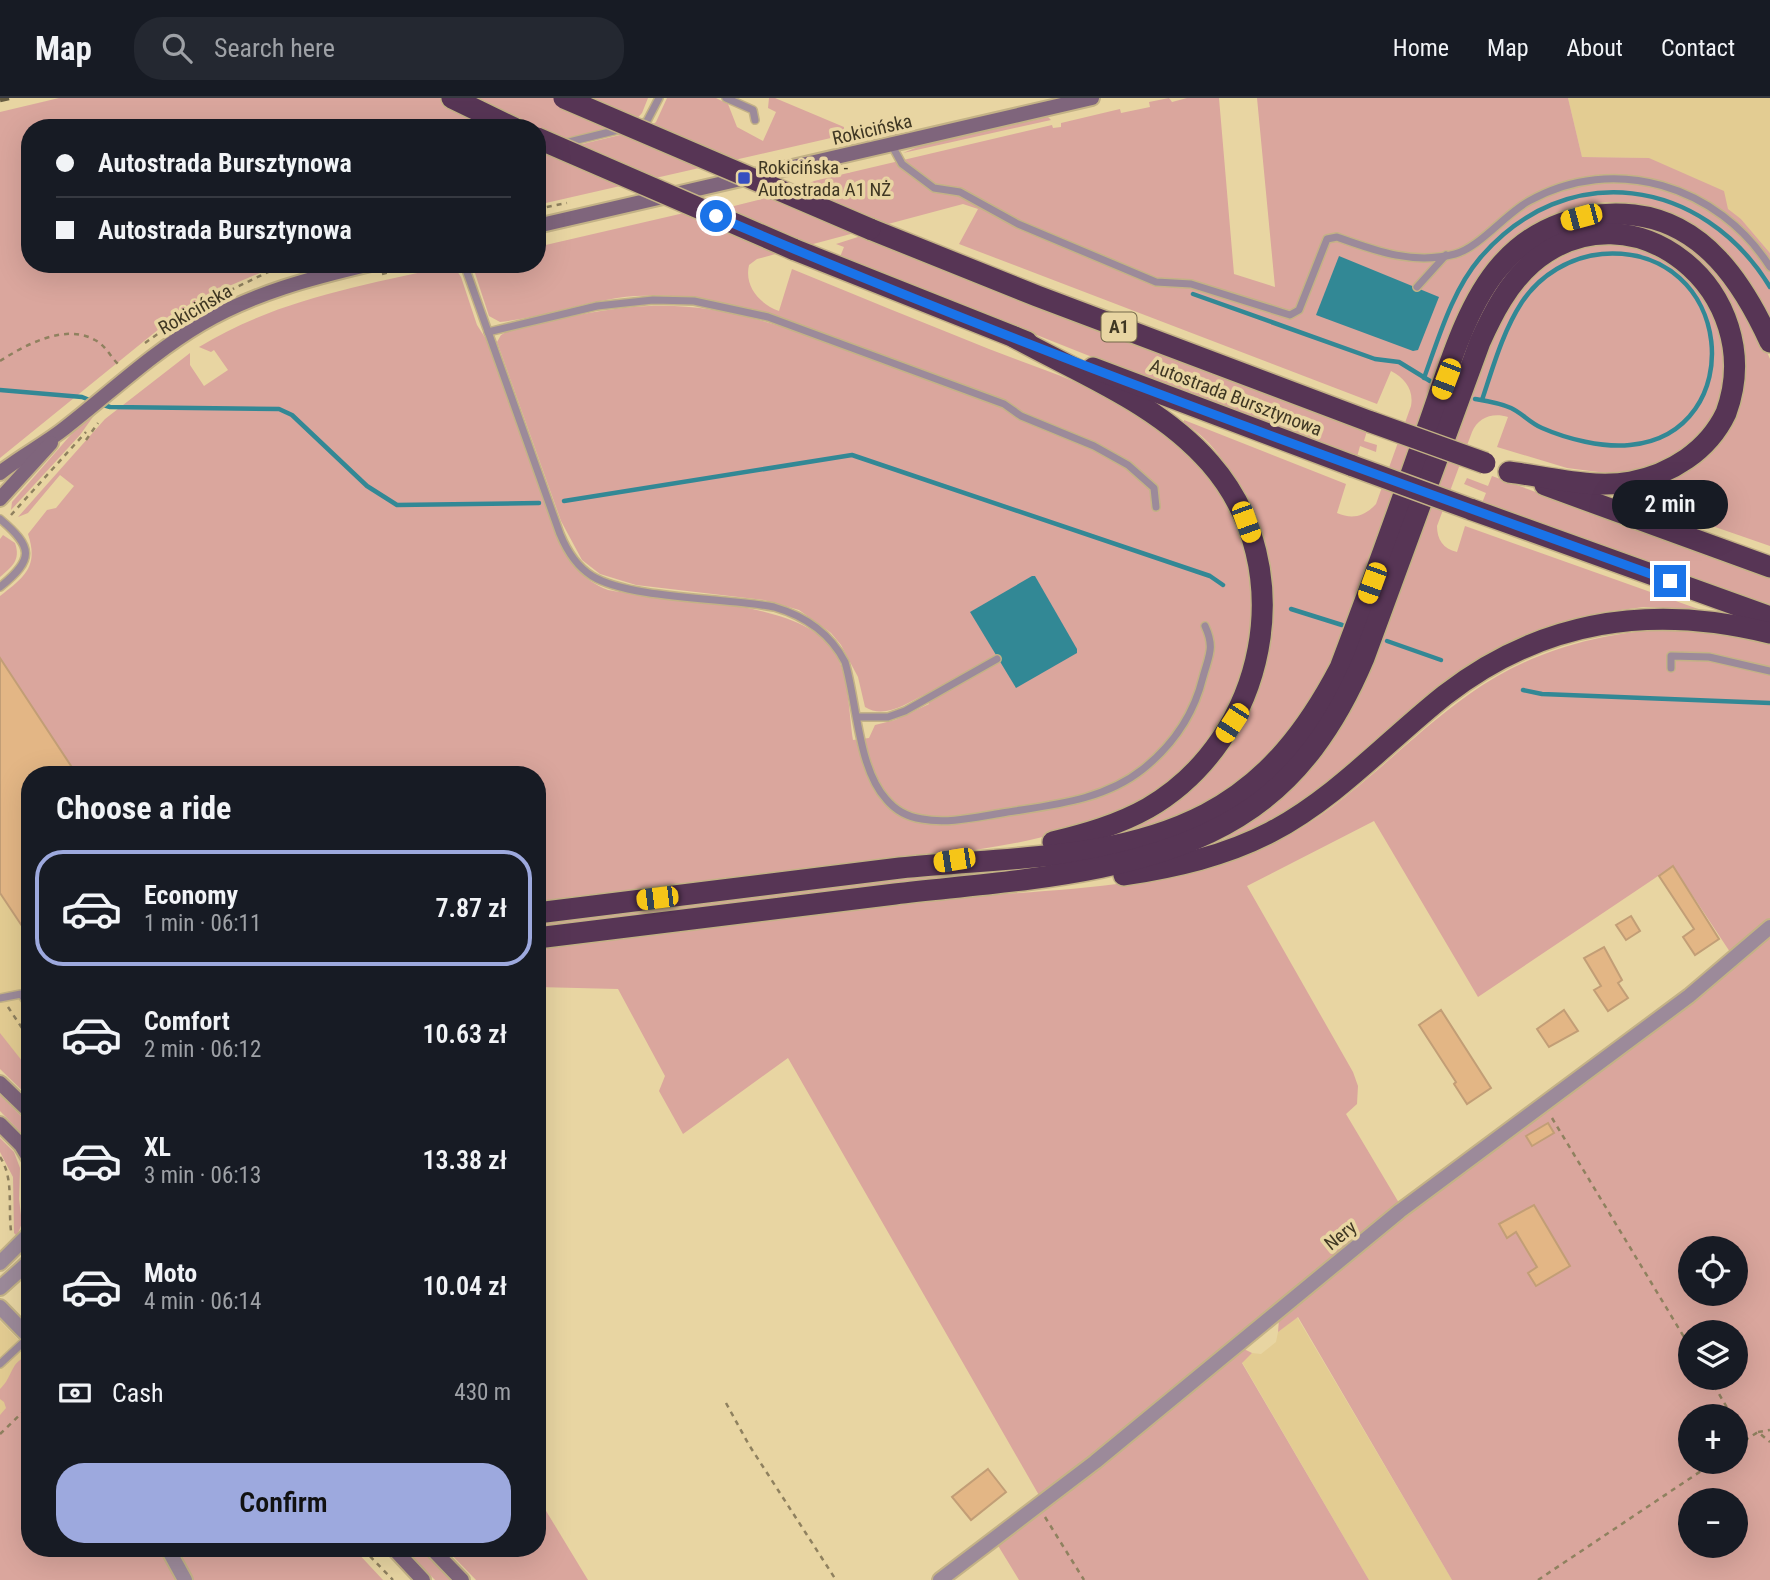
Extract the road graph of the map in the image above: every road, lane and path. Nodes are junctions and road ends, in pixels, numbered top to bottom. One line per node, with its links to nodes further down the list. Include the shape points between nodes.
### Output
1 (452, 98): 6 (highway)
2 (564, 98): 24 (highway, Autostrada Bursztynowa / A1, bridge, via 1037,296)
3 (659, 98): 10 (lane, via 642,124)
4 (726, 98): 7 (lane, via 753,110)
5 (1093, 98): 9 (main road, Rokicińska)
6 (495, 119)
7 (755, 120)
8 (546, 142): 18 (highway, Autostrada Bursztynowa / A1, bridge, via 793,249)
9 (891, 144): 11 (main road, Rokicińska); 12 (lane, via 899,161 918,178 939,189 960,192 1018,224 1156,282 1191,284 1290,315 1299,310 1324,244 1332,237 1404,258)
10 (546, 148)
11 (546, 224)
12 (1446, 255): 13 (lane, via 1468,248 1541,195 1584,181 1617,178 1661,184 1707,204 1743,231); 16 (lane)
13 (1770, 267)
14 (358, 273): 21 (main road, Rokicińska, via 279,288 243,303 185,334)
15 (467, 273): 17 (lane)
16 (1417, 287)
17 (488, 332): 27 (lane, via 635,301 686,301 743,310 1004,404 1028,420 1094,446 1144,477 1154,488); 37 (lane, via 561,534 579,566 598,580 619,587 765,605 802,618 838,649)
18 (1014, 337): 31 (highway, Autostrada Bursztynowa / A1, bridge); 38 (highway, via 1161,419 1218,472 1246,522 1257,559 1263,615 1256,663 1241,706 1222,739 1193,773 1149,808 1056,841)
19 (1770, 342): 38 (highway, via 1748,297 1724,264 1677,228 1638,216 1602,214 1560,223 1539,233 1502,264 1478,301 1340,668 1286,752 1224,804 1162,832 1090,849)
20 (0, 361): 21 (path, via 34,342 78,335 102,344)
21 (127, 379): 23 (main road, Rokicińska)
22 (100, 420): 28 (path)
23 (62, 430): 25 (main road, Rokicińska); 26 (main road, Rokicińska)
24 (1510, 472): 29 (highway, Autostrada Bursztynowa / A1); 39 (highway, via 1628,482 1669,470 1708,440 1729,405 1738,346 1723,300 1698,268 1654,241 1606,234 1561,245 1533,263 1508,289 1488,323 1364,658 1338,713 1308,756 1255,806 1190,842 1137,859)
25 (0, 473)
26 (0, 499)
27 (1156, 507)
28 (2, 521): 30 (lane, via 24,541 25,556 19,570)
29 (1770, 567)
30 (0, 587)
31 (1770, 617)
32 (1205, 626): 37 (lane, via 1212,642 1195,702 1180,730 1142,770 1078,800 948,820 911,816 886,800 872,778)
33 (1770, 633): 39 (highway, via 1665,617 1565,632 1514,653 1467,680 1342,784 1270,833 1203,859 1152,870 1108,877)
34 (997, 659): 37 (lane, via 905,711 888,717)
35 (1671, 668): 36 (lane, via 1671,656 1709,657)
36 (1770, 671)
37 (858, 717)
38 (902, 868): 40 (highway)
39 (1013, 881): 42 (highway)
40 (546, 912)
41 (1770, 927): 48 (street, Nery, via 1689,996)
42 (546, 937)
43 (21, 993): 44 (lane)
44 (1, 998): 45 (path)
45 (21, 1027)
46 (0, 1083): 47 (main road)
47 (21, 1103)
48 (1543, 1103): 58 (path); 70 (street, Nery, via 1380,1228)
49 (0, 1124): 50 (main road)
50 (21, 1145)
51 (0, 1157): 52 (path, via 10,1177)
52 (12, 1235)
53 (21, 1242): 54 (street)
54 (0, 1263)
55 (21, 1269): 56 (street)
56 (0, 1288)
57 (0, 1307): 59 (street)
58 (1678, 1327)
59 (21, 1329)
60 (21, 1345): 61 (lane)
61 (0, 1364)
62 (726, 1403): 79 (path)
63 (21, 1414): 66 (path)
64 (1770, 1430): 65 (path)
65 (1758, 1432): 67 (path); 68 (path)
66 (0, 1434)
67 (1749, 1437)
68 (1770, 1443)
69 (1697, 1474): 82 (path)
70 (1039, 1506): 80 (street, Nery); 81 (path)
71 (172, 1557): 75 (street)
72 (371, 1557): 76 (path)
73 (401, 1557): 77 (main road)
74 (440, 1557): 78 (main road)
75 (185, 1580)
76 (393, 1580)
77 (423, 1580)
78 (462, 1580)
79 (836, 1580)
80 (940, 1580)
81 (1084, 1580)
82 (1538, 1580)

